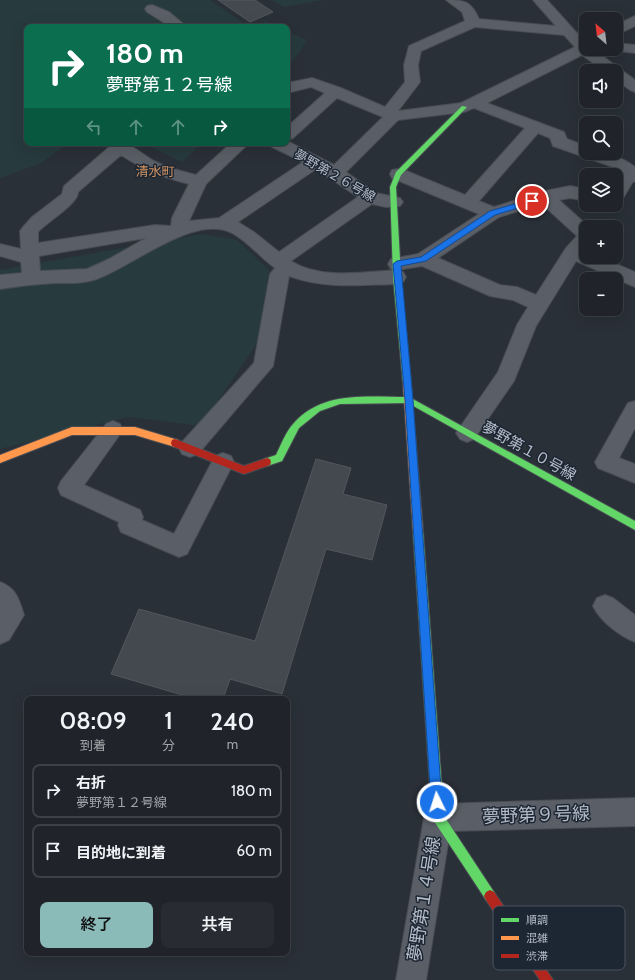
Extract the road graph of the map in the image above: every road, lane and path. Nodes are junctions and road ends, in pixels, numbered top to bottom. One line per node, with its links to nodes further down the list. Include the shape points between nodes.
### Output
1 (453, 0): 6 (street, via 468,10)
2 (560, 0): 3 (street)
3 (543, 4): 9 (street)
4 (152, 9): 7 (street)
5 (635, 20): 8 (street)
6 (473, 23): 9 (street); 21 (street, via 414,49 411,65 413,82)
7 (176, 24)
8 (623, 27)
9 (568, 31): 10 (street)
10 (579, 42)
11 (623, 48): 12 (street)
12 (635, 49)
13 (579, 51): 20 (street)
14 (595, 56): 15 (street)
15 (604, 64)
16 (623, 78): 18 (street)
17 (290, 87): 19 (street, via 312,82)
18 (635, 87)
19 (336, 91): 21 (street); 23 (street)
20 (469, 105): 21 (street); 22 (street); 30 (street)
21 (390, 115): 29 (street)
22 (535, 126): 26 (street, via 558,135 559,142); 38 (street)
23 (290, 132)
24 (238, 146): 32 (street)
25 (284, 146): 28 (street, 夢野第２６号線)
26 (579, 149)
27 (611, 160): 31 (street, via 619,163)
28 (315, 162): 29 (street, 夢野第２６号線); 40 (street)
29 (336, 173): 35 (street, 夢野第２６号線)
30 (398, 174): 37 (street, via 393,187); 38 (street)
31 (634, 175): 33 (street, via 626,179)
32 (199, 181): 42 (street); 46 (street, via 148,165 120,147 70,190 70,196 29,231)
33 (623, 184)
34 (579, 194): 36 (street, via 570,192)
35 (370, 197): 37 (street, 夢野第２６号線, via 386,203); 48 (street)
36 (545, 197): 39 (street); 41 (street)
37 (394, 202): 49 (street)
38 (468, 203): 39 (street)
39 (492, 213): 47 (street)
40 (221, 225): 42 (street, via 208,224); 48 (street, via 227,225 245,234)
41 (579, 229)
42 (174, 231): 46 (street, via 155,231); 50 (street, via 115,264 89,275)
43 (579, 244): 45 (street)
44 (0, 250): 46 (street, via 22,256)
45 (572, 252): 51 (street); 53 (street)
46 (28, 253): 50 (street)
47 (423, 259): 49 (street); 53 (street, via 497,291 517,294)
48 (282, 264): 49 (street, via 301,274 332,279); 58 (street, via 263,366)
49 (397, 270): 54 (street)
50 (31, 278): 52 (street)
51 (635, 280)
52 (0, 282)
53 (540, 305): 57 (street, via 527,325 507,375)
54 (409, 400): 57 (street, 夢野第１０号線); 60 (street, via 340,401 317,409 296,426 279,458 244,470); 68 (street)
55 (635, 409): 61 (street, via 606,462)
56 (114, 430): 58 (street, via 135,431); 59 (street, via 72,432); 60 (street, via 69,488 132,517 129,525 179,547)
57 (467, 433): 62 (street, 夢野第１０号線)
58 (190, 448): 60 (street)
59 (0, 459)
60 (223, 462)
61 (635, 474)
62 (635, 526)
63 (0, 593): 66 (street, via 8,601 12,615)
64 (605, 606): 65 (street)
65 (635, 630)
66 (0, 632)
67 (635, 812): 68 (street, 夢野第９号線)
68 (438, 818): 69 (street); 71 (street, 夢野第１４号線)
69 (497, 906)
70 (540, 970): 72 (street)
71 (411, 980)
72 (547, 980)

